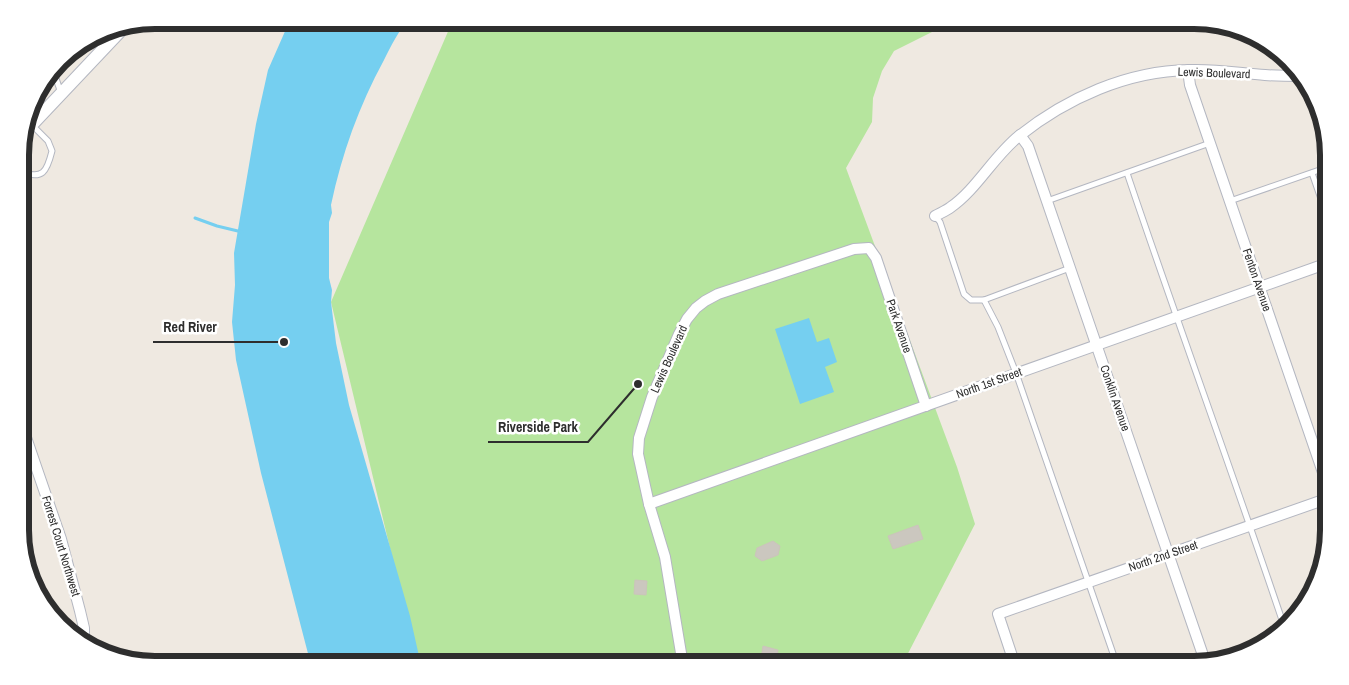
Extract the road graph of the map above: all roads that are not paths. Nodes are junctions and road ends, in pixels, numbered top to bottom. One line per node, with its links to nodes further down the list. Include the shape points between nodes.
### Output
1 (119, 34): 5 (street)
2 (1188, 70): 3 (street, Lewis Boulevard); 8 (street, Lewis Boulevard, via 1133,78 1083,95 1052,111); 9 (street, Fenton Avenue)
3 (1292, 76)
4 (55, 78): 5 (lane)
5 (61, 95): 6 (street)
6 (32, 125)
7 (31, 132): 13 (lane, via 48,141 52,151 43,174)
8 (1020, 135): 15 (street, Conklin Avenue, via 1028,146); 17 (street, Lewis Boulevard, via 952,207)
9 (1210, 143): 11 (lane); 16 (street, Fenton Avenue)
10 (1320, 170): 12 (lane)
11 (1127, 173): 15 (lane); 23 (lane)
12 (1312, 173): 14 (lane); 16 (lane)
13 (29, 174)
14 (1320, 196)
15 (1047, 201): 20 (street, Conklin Avenue)
16 (1230, 201): 21 (street, Fenton Avenue)
17 (935, 216): 22 (lane, via 940,222 964,294 971,300)
18 (869, 248): 26 (street, Park Avenue, via 876,258); 30 (street, Lewis Boulevard, via 854,249 718,294 696,308 672,347 639,438 638,454)
19 (1320, 266): 21 (street, North 1st Street)
20 (1070, 268): 22 (lane); 24 (street, Conklin Avenue)
21 (1260, 287): 23 (street, North 1st Street); 28 (street, Fenton Avenue)
22 (984, 300): 25 (lane)
23 (1175, 317): 24 (street, North 1st Street); 31 (lane)
24 (1097, 345): 25 (street, North 1st Street); 32 (street, Conklin Avenue)
25 (1016, 374): 26 (street, North 1st Street); 33 (lane)
26 (926, 406): 30 (street, North 1st Street)
27 (29, 446): 35 (street, Forrest Court Northwest, via 61,539)
28 (1320, 464)
29 (1320, 501): 31 (street, North 2nd Street)
30 (649, 504): 36 (street, Lewis Boulevard, via 665,557)
31 (1250, 526): 32 (street, North 2nd Street); 34 (lane)
32 (1168, 554): 33 (street, North 2nd Street); 39 (street, Conklin Avenue)
33 (1089, 582): 37 (street, North 2nd Street, via 998,614); 38 (lane)
34 (1282, 620)
35 (84, 634)
36 (682, 656)
37 (1012, 656)
38 (1115, 656)
39 (1203, 656)

